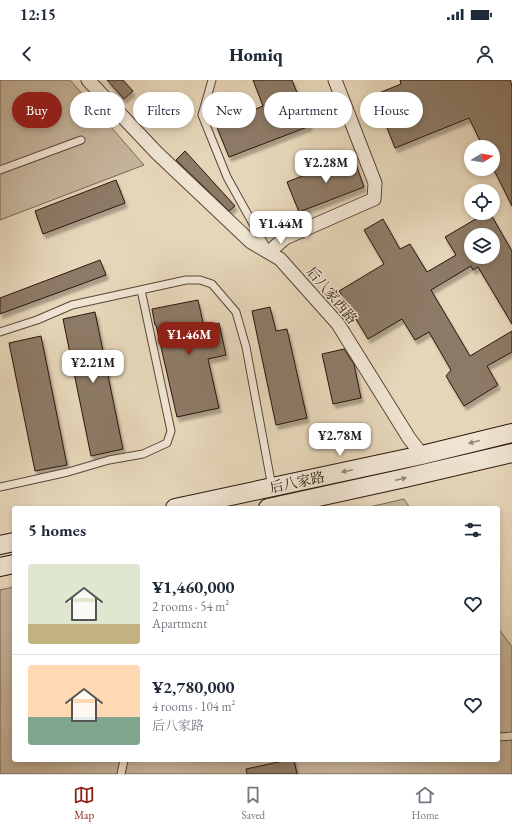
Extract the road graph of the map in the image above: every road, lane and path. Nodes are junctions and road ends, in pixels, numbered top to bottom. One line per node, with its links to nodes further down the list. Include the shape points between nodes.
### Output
1 (88, 80): 6 (street, 后八家西路, via 168,164 251,242)
2 (212, 80): 6 (lane, via 202,115 227,177)
3 (335, 80): 6 (street, via 375,183 374,199 285,238)
4 (82, 140): 5 (lane)
5 (0, 170)
6 (269, 252): 11 (street, 后八家西路, via 280,259 338,324)
7 (140, 290): 8 (lane, via 72,305); 12 (lane, via 171,431 167,443 143,454); 13 (lane, via 186,280 200,280 212,284 236,312 246,347)
8 (0, 332)
9 (512, 433): 11 (main road, 后八家路, one-way to 11)
10 (512, 452): 15 (main road, 后八家路, one-way to 10)
11 (422, 455): 13 (main road, 后八家路, one-way to 13)
12 (0, 487)
13 (272, 487): 14 (main road, 后八家路)
14 (184, 506)
15 (277, 506)
16 (12, 542): 17 (main road)
17 (0, 545)
18 (12, 564): 19 (main road)
19 (0, 567)
20 (500, 736): 21 (lane)
21 (512, 736)
22 (124, 762): 23 (lane)
23 (121, 774)

